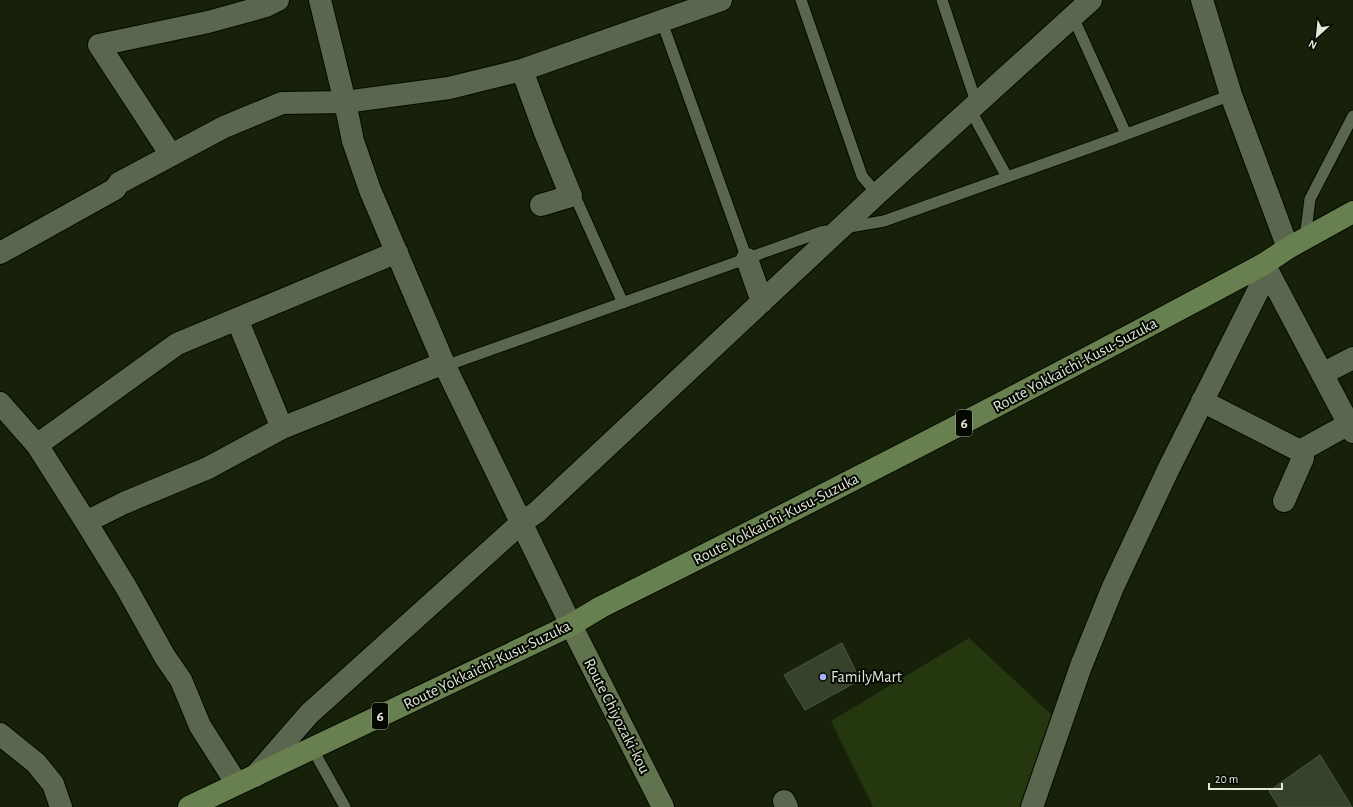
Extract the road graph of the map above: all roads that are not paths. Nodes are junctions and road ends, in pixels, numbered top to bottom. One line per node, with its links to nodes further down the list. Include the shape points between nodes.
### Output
1 (278, 0): 15 (street, via 266,6 208,22 100,46)
2 (320, 0): 11 (street)
3 (721, 0): 8 (street)
4 (801, 0): 17 (lane, via 862,176)
5 (942, 0): 12 (lane)
6 (1202, 0): 10 (street)
7 (1080, 7): 12 (street); 14 (lane)
8 (662, 22): 9 (street); 25 (lane)
9 (522, 70): 11 (street, via 449,88); 18 (street)
10 (1231, 95): 14 (lane); 22 (street)
11 (345, 102): 15 (street, via 282,103 224,127); 23 (street, via 353,141)
12 (974, 108): 16 (lane); 17 (street)
13 (1353, 116): 22 (lane, via 1310,199)
14 (1126, 134): 16 (lane)
15 (171, 155): 24 (street)
16 (1007, 177): 21 (lane, via 884,221)
17 (876, 194): 21 (street)
18 (571, 196): 19 (street); 28 (lane, via 578,203)
19 (542, 204)
20 (1353, 212): 22 (main road, Route Yokkaichi-Kusu-Suzuka / 6)
21 (840, 228): 25 (lane, via 821,232); 27 (street)
22 (1297, 243): 26 (main road, Route Yokkaichi-Kusu-Suzuka / 6)
23 (396, 252): 29 (street); 31 (street)
24 (0, 253)
25 (747, 259): 27 (street); 28 (lane)
26 (1266, 268): 32 (street); 33 (street); 42 (main road, Route Yokkaichi-Kusu-Suzuka / 6, via 851,482 601,607)
27 (762, 302): 41 (street, via 537,512)
28 (623, 303): 31 (lane)
29 (237, 319): 35 (street); 37 (street, via 177,344)
30 (1353, 358): 32 (street)
31 (445, 364): 35 (street); 41 (street)
32 (1322, 374): 36 (street)
33 (1202, 401): 38 (street); 51 (street, via 1113,587 1081,666)
34 (0, 403): 37 (street)
35 (282, 428): 40 (street, via 208,468)
36 (1351, 428): 38 (street)
37 (37, 445): 40 (street)
38 (1300, 451): 39 (street, via 1303,458)
39 (1284, 501)
40 (86, 522): 45 (street, via 181,680 200,726)
41 (521, 523): 42 (street); 45 (street, via 309,714)
42 (571, 625): 44 (main road, Route Yokkaichi-Kusu-Suzuka / 6); 50 (main road, Route Chiyozaki-kou)
43 (0, 734): 47 (street, via 36,762 53,784)
44 (312, 748): 45 (main road, Route Yokkaichi-Kusu-Suzuka / 6); 49 (lane)
45 (246, 780): 46 (main road, Route Yokkaichi-Kusu-Suzuka / 6)
46 (220, 801): 48 (main road, Route Yokkaichi-Kusu-Suzuka / 6)
47 (61, 807)
48 (189, 807)
49 (345, 807)
50 (663, 807)
51 (1032, 807)

